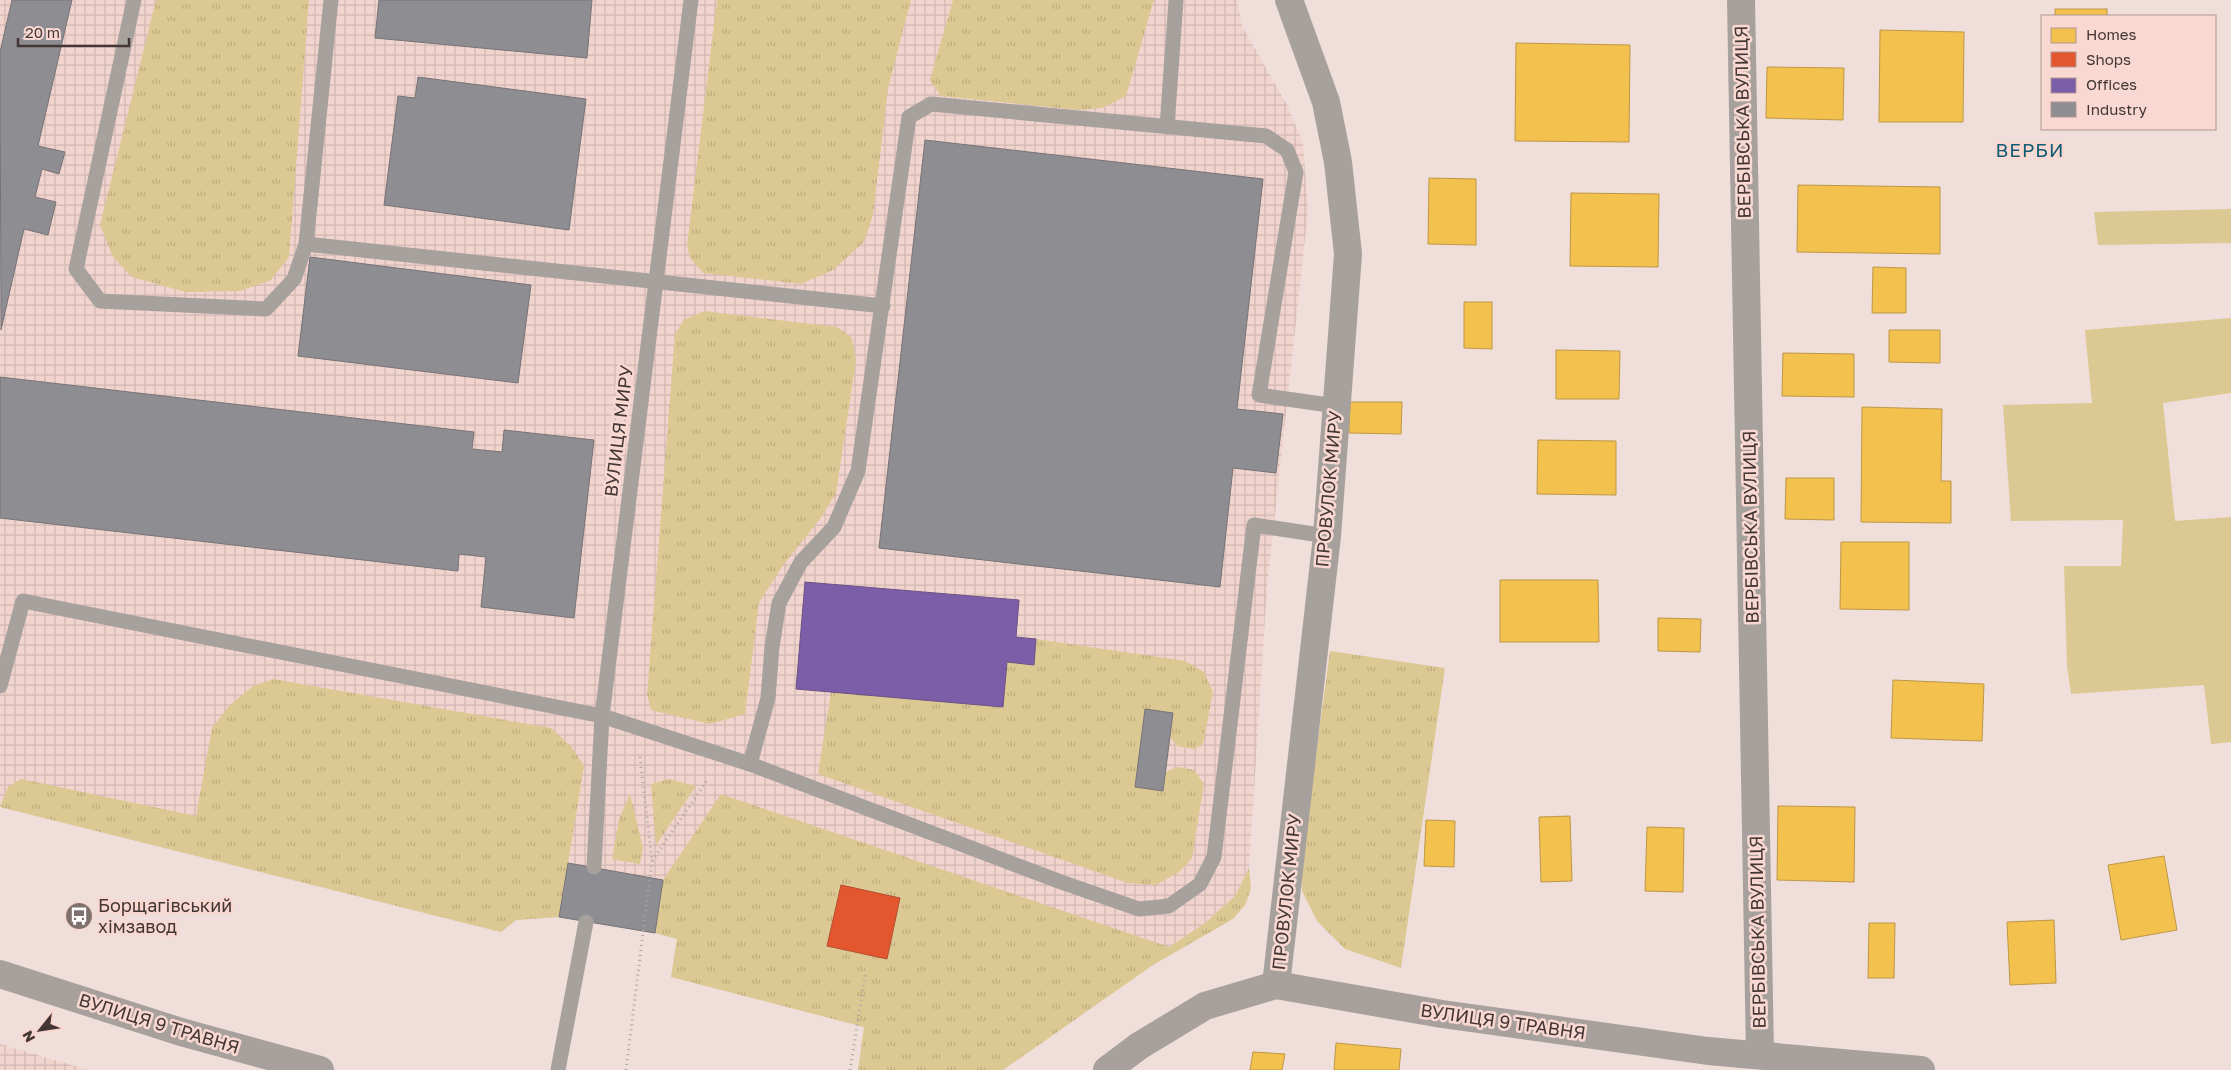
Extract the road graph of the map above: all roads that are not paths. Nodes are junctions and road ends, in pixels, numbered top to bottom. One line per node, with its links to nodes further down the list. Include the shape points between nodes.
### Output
1 (134, 0): 8 (lane, via 76,269 100,301 266,309 294,279)
2 (331, 0): 8 (lane)
3 (691, 0): 9 (lane, ВУЛИЦЯ МИРУ)
4 (1176, 0): 7 (lane)
5 (1289, 0): 11 (street, ПРОВУЛОК МИРУ, via 1326,102 1339,171 1348,254)
6 (1741, 0): 20 (street, ВЕРБІВСЬКА ВУЛИЦЯ)
7 (1167, 127): 10 (lane, via 931,104 909,117); 11 (lane, via 1266,136 1287,150 1296,172 1259,395)
8 (306, 244): 9 (lane)
9 (656, 282): 10 (lane); 14 (lane, ВУЛИЦЯ МИРУ)
10 (883, 306): 15 (lane, via 858,471 834,527 801,562 779,603 768,698)
11 (1336, 406): 12 (street, ПРОВУЛОК МИРУ)
12 (1326, 536): 15 (lane, via 1254,525 1214,856 1200,884 1169,906 1139,909); 19 (street, ПРОВУЛОК МИРУ)
13 (0, 686): 14 (lane, via 22,601)
14 (602, 716): 15 (lane); 16 (lane, ВУЛИЦЯ МИРУ)
15 (750, 764)
16 (594, 868)
17 (586, 922): 23 (lane)
18 (0, 974): 21 (main road, ВУЛИЦЯ 9 ТРАВНЯ, via 181,1032)
19 (1276, 985): 20 (main road, ВУЛИЦЯ 9 ТРАВНЯ, via 1442,1014 1708,1051); 24 (main road, ВУЛИЦЯ 9 ТРАВНЯ, via 1205,1006 1139,1046)
20 (1760, 1055): 25 (main road, ВУЛИЦЯ 9 ТРАВНЯ)
21 (261, 1063): 22 (main road, ВУЛИЦЯ 9 ТРАВНЯ)
22 (320, 1070)
23 (558, 1070)
24 (1107, 1070)
25 (1921, 1070)

